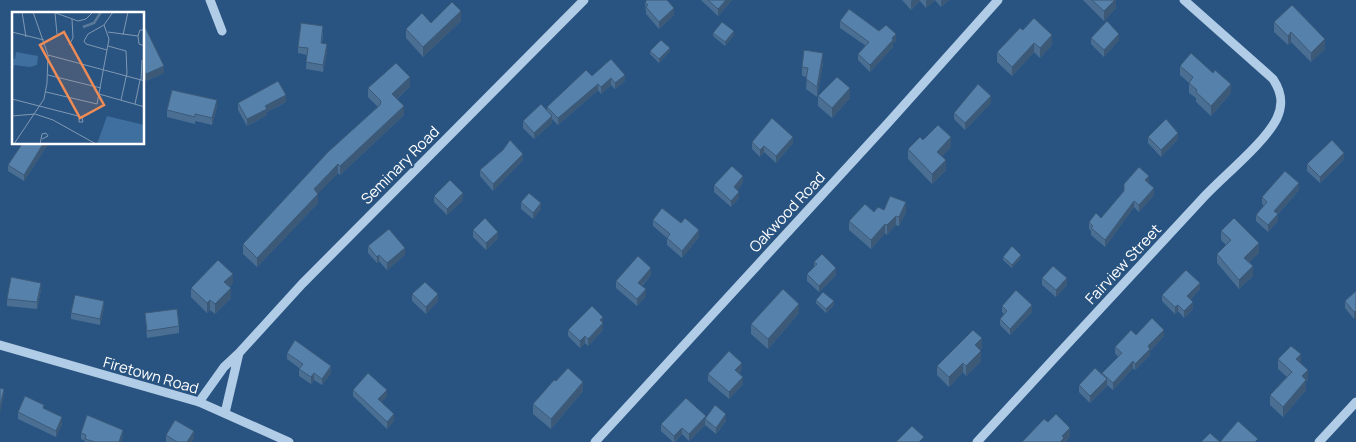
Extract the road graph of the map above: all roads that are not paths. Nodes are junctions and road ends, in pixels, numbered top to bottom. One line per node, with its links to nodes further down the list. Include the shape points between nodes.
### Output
1 (210, 0): 5 (street)
2 (584, 0): 7 (street, Seminary Road, via 399,184)
3 (998, 0): 12 (street, Oakwood Road)
4 (1184, 0): 13 (street, Fairview Street, via 1273,79 1282,100 1277,119)
5 (222, 31)
6 (0, 345): 8 (street, Firetown Road)
7 (239, 353): 8 (street, Seminary Road, via 224,367); 10 (street, Seminary Road)
8 (198, 402): 10 (street, Firetown Road)
9 (1356, 402): 14 (street)
10 (225, 413): 11 (street, Firetown Road)
11 (290, 442)
12 (595, 442)
13 (978, 442)
14 (1320, 442)

